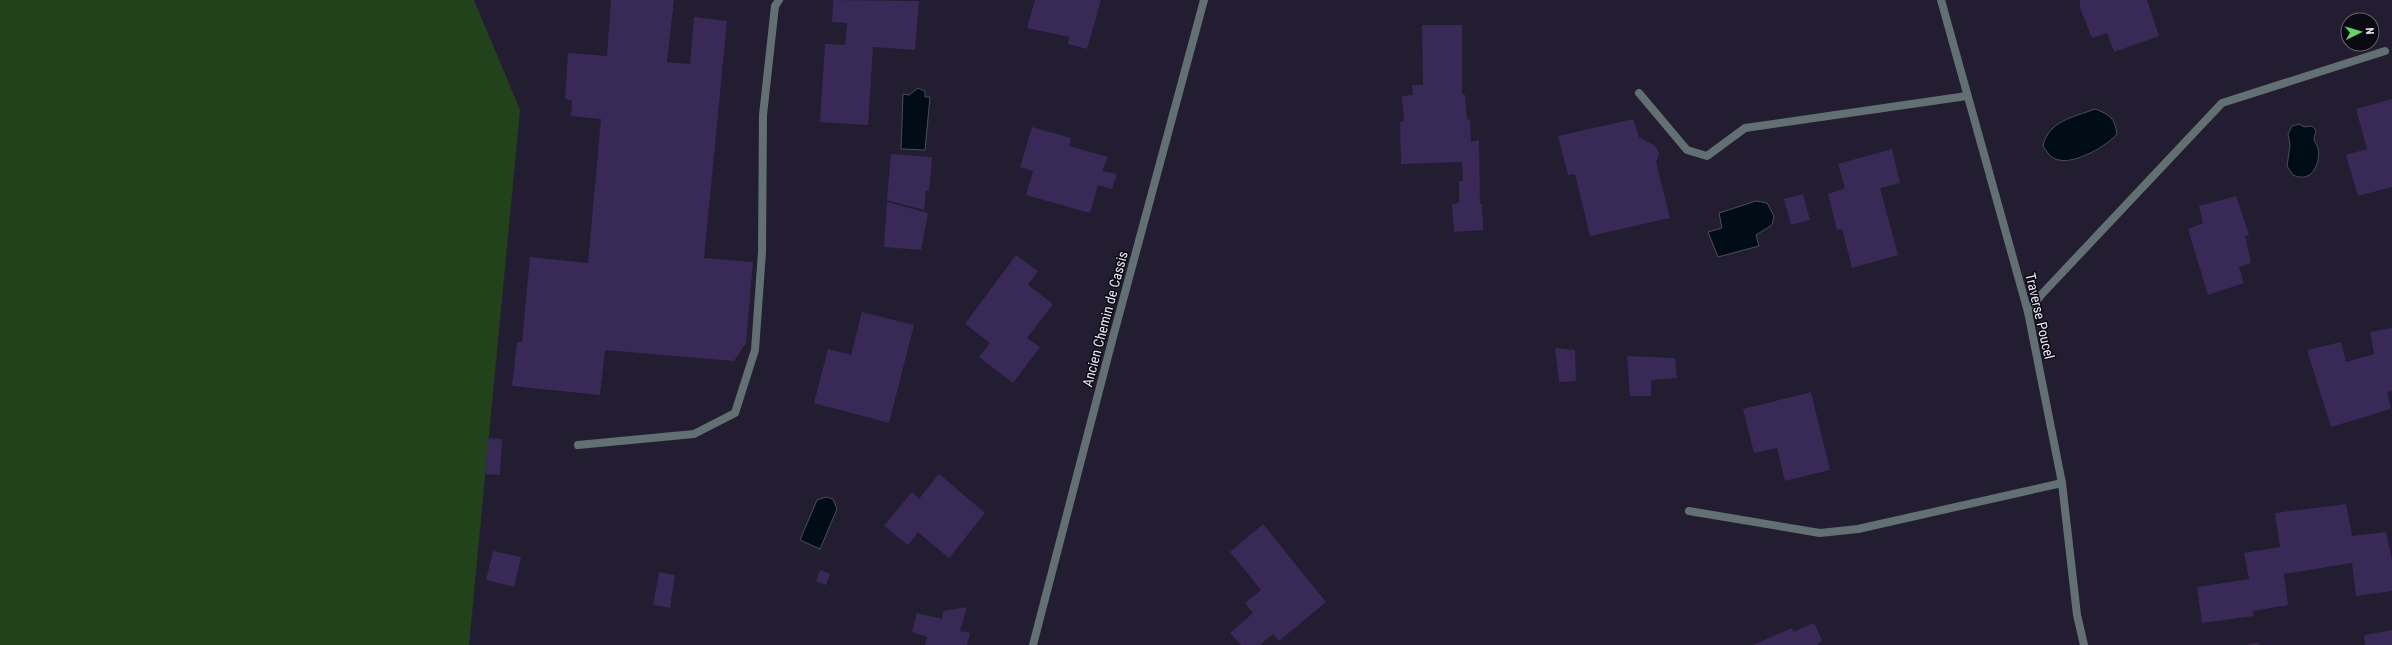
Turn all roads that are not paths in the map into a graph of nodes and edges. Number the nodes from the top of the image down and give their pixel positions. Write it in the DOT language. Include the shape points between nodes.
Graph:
graph roads {
  1 [pos="779,0"];
  2 [pos="1204,0"];
  3 [pos="1941,0"];
  4 [pos="2385,51"];
  5 [pos="1638,93"];
  6 [pos="1967,96"];
  7 [pos="2028,312"];
  8 [pos="578,445"];
  9 [pos="2062,483"];
  10 [pos="1689,511"];
  11 [pos="1033,645"];
  12 [pos="2084,645"];
  1 -- 8 [label="street" via="775,6 763,115 762,252 755,350 735,413 694,434"];
  2 -- 11 [label="street, Ancien Chemin de Cassis"];
  3 -- 6 [label="street, Traverse Poucel"];
  4 -- 7 [label="street" via="2222,103 2041,295"];
  5 -- 6 [label="street" via="1687,150 1707,156 1745,128"];
  6 -- 7 [label="street, Traverse Poucel"];
  7 -- 9 [label="street, Traverse Poucel"];
  9 -- 10 [label="street" via="1858,529 1820,533"];
  9 -- 12 [label="street, Traverse Poucel" via="2077,615"];
}
